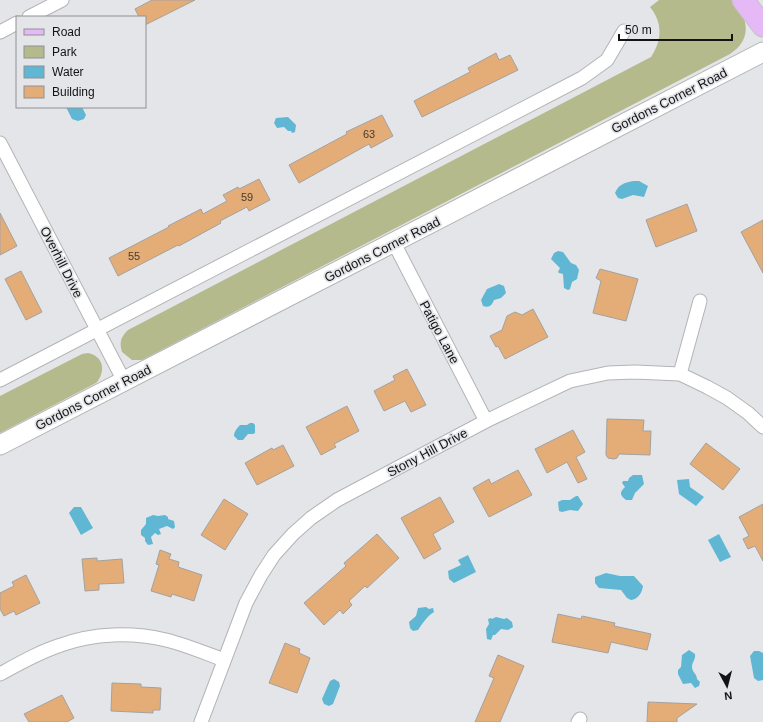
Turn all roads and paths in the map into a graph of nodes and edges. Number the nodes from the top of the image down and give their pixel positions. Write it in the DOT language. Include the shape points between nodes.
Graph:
graph roads {
  1 [pos="62,0"];
  2 [pos="744,0"];
  3 [pos="31,16"];
  4 [pos="16,24"];
  5 [pos="763,26"];
  6 [pos="624,31"];
  7 [pos="0,32"];
  8 [pos="763,52"];
  9 [pos="0,143"];
  10 [pos="394,243"];
  11 [pos="700,301"];
  12 [pos="97,329"];
  13 [pos="680,374"];
  14 [pos="0,380"];
  15 [pos="124,381"];
  16 [pos="486,421"];
  17 [pos="763,427"];
  18 [pos="0,445"];
  19 [pos="224,660"];
  20 [pos="0,674"];
  21 [pos="201,722"];
  1 -- 3 [label="street"];
  2 -- 5 [label="main road"];
  4 -- 7 [label="street"];
  6 -- 12 [label="street" via="607,60 582,78"];
  8 -- 10 [label="street, Gordons Corner Road"];
  9 -- 12 [label="street, Overhill Drive"];
  10 -- 15 [label="street, Gordons Corner Road"];
  10 -- 16 [label="street, Patigo Lane"];
  11 -- 13 [label="street"];
  12 -- 14 [label="street"];
  12 -- 15 [label="street, Overhill Drive"];
  13 -- 16 [label="street, Stony Hill Drive" via="635,372 594,375 561,384"];
  13 -- 17 [label="street, Stony Hill Drive" via="727,398"];
  15 -- 18 [label="street, Gordons Corner Road"];
  16 -- 19 [label="street, Stony Hill Drive" via="337,500 293,534 274,555 261,576 246,604"];
  19 -- 20 [label="street" via="166,640 110,635 79,639 60,645"];
  19 -- 21 [label="street, Stony Hill Drive"];
}
